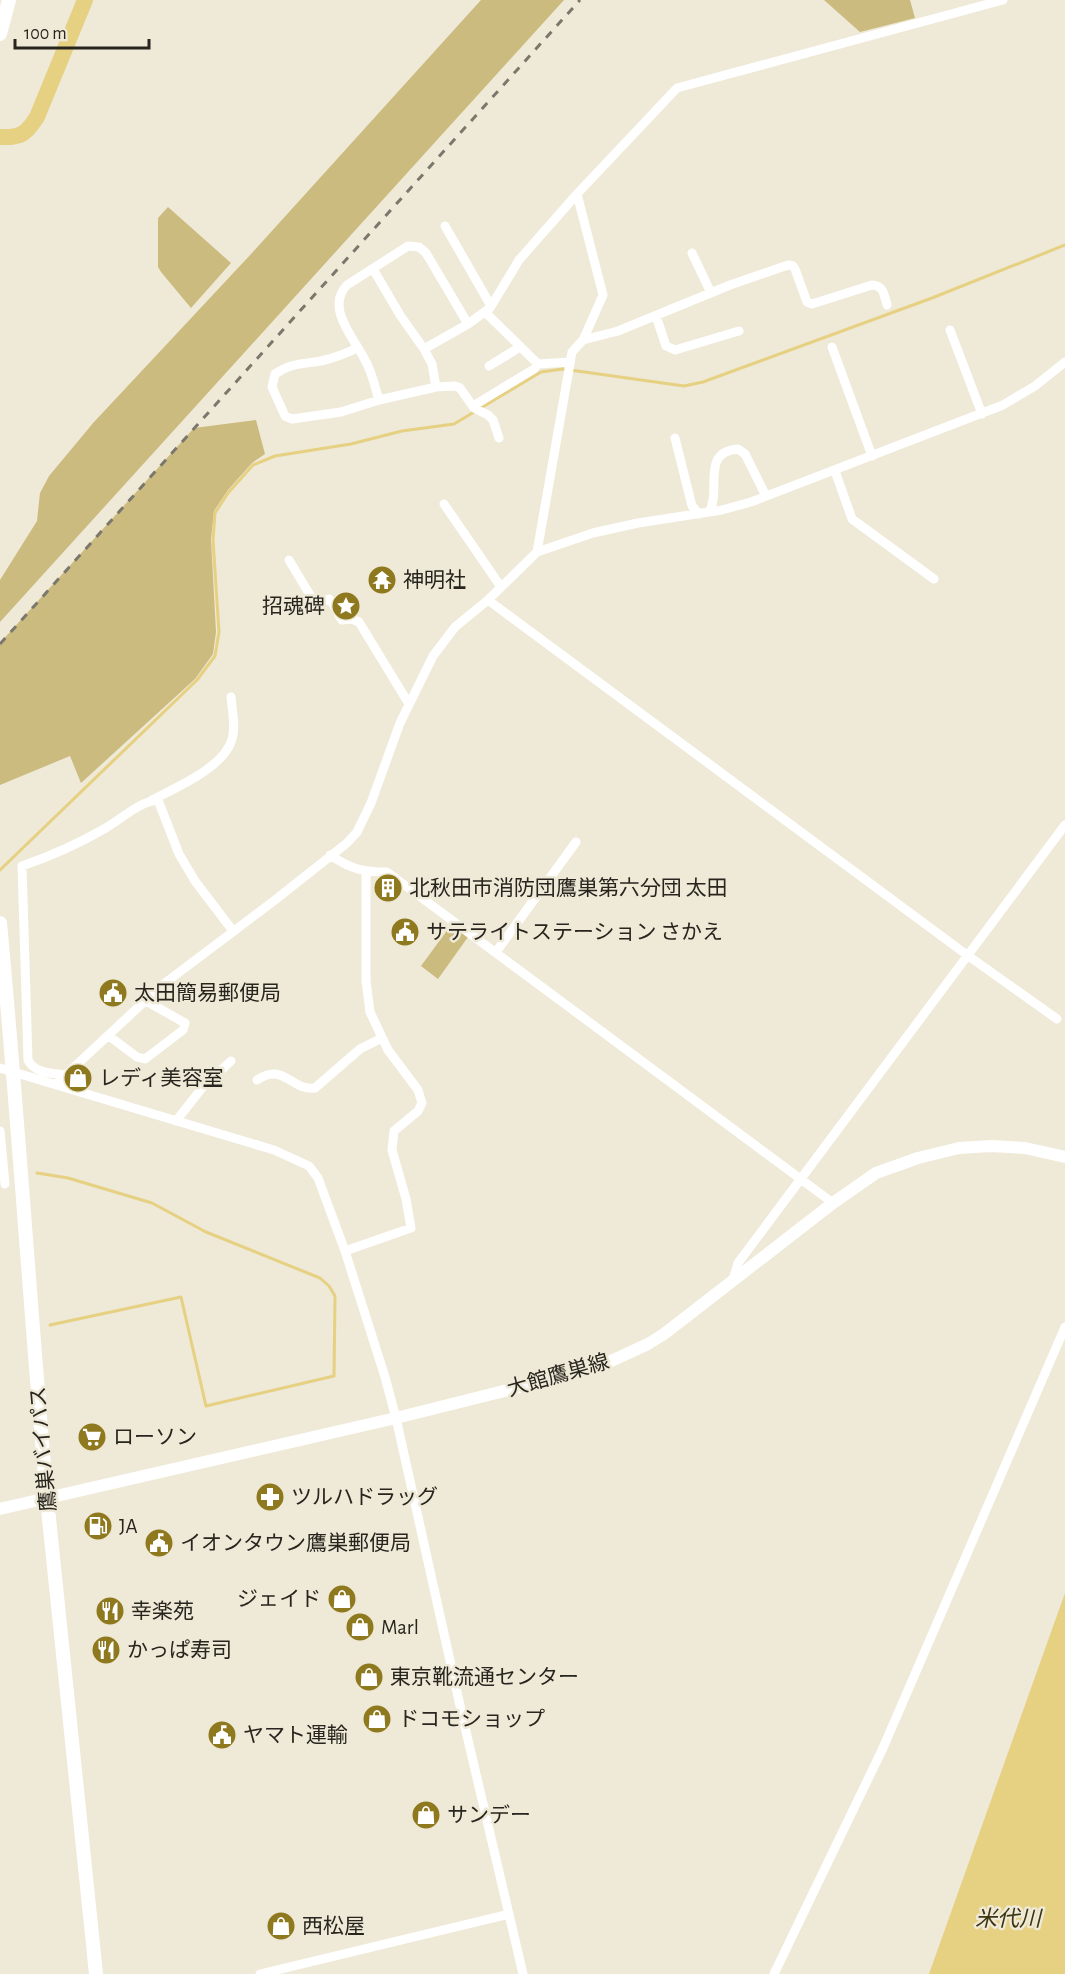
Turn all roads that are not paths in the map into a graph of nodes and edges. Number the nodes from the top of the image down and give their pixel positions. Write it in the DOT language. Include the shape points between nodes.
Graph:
graph roads {
  1 [pos="9,0"];
  2 [pos="1003,0"];
  3 [pos="0,34"];
  4 [pos="577,194"];
  5 [pos="445,226"];
  6 [pos="693,253"];
  7 [pos="373,269"];
  8 [pos="711,293"];
  9 [pos="887,305"];
  10 [pos="488,309"];
  11 [pos="656,316"];
  12 [pos="468,324"];
  13 [pos="950,330"];
  14 [pos="739,331"];
  15 [pos="583,340"];
  16 [pos="520,346"];
  17 [pos="832,347"];
  18 [pos="357,348"];
  19 [pos="424,349"];
  20 [pos="1065,362"];
  21 [pos="538,364"];
  22 [pos="489,366"];
  23 [pos="569,369"];
  24 [pos="436,387"];
  25 [pos="379,400"];
  26 [pos="476,409"];
  27 [pos="982,414"];
  28 [pos="499,438"];
  29 [pos="675,438"];
  30 [pos="872,456"];
  31 [pos="835,471"];
  32 [pos="766,496"];
  33 [pos="444,504"];
  34 [pos="709,512"];
  35 [pos="699,514"];
  36 [pos="537,552"];
  37 [pos="289,560"];
  38 [pos="934,579"];
  39 [pos="501,587"];
  40 [pos="488,600"];
  41 [pos="231,697"];
  42 [pos="409,704"];
  43 [pos="152,800"];
  44 [pos="1065,825"];
  45 [pos="576,842"];
  46 [pos="330,855"];
  47 [pos="366,872"];
  48 [pos="0,923"];
  49 [pos="233,931"];
  50 [pos="496,952"];
  51 [pos="967,955"];
  52 [pos="146,1001"];
  53 [pos="1057,1019"];
  54 [pos="109,1036"];
  55 [pos="382,1038"];
  56 [pos="231,1061"];
  57 [pos="0,1068"];
  58 [pos="14,1073"];
  59 [pos="67,1075"];
  60 [pos="257,1080"];
  61 [pos="56,1084"];
  62 [pos="176,1122"];
  63 [pos="0,1131"];
  64 [pos="1065,1156"];
  65 [pos="800,1180"];
  66 [pos="21,1181"];
  67 [pos="3,1184"];
  68 [pos="833,1203"];
  69 [pos="345,1251"];
  70 [pos="732,1282"];
  71 [pos="1065,1327"];
  72 [pos="396,1418"];
  73 [pos="47,1499"];
  74 [pos="0,1509"];
  75 [pos="509,1914"];
  76 [pos="96,1974"];
  77 [pos="260,1974"];
  78 [pos="523,1974"];
  79 [pos="774,1974"];
  1 -- 3 [label="highway"];
  2 -- 4 [label="street" via="677,88"];
  4 -- 10 [label="street" via="519,260"];
  4 -- 15 [label="street" via="603,295"];
  5 -- 10 [label="street"];
  6 -- 8 [label="street"];
  7 -- 12 [label="street" via="408,246 419,248 426,253"];
  7 -- 18 [label="street" via="347,285 338,300"];
  7 -- 19 [label="street"];
  8 -- 9 [label="street" via="788,265 794,266 807,302 812,304 872,285 881,288"];
  8 -- 11 [label="street"];
  10 -- 12 [label="street"];
  10 -- 16 [label="street"];
  11 -- 14 [label="street" via="666,346 675,350"];
  11 -- 15 [label="street"];
  12 -- 19 [label="street"];
  13 -- 27 [label="street"];
  15 -- 23 [label="street" via="572,352"];
  16 -- 21 [label="street"];
  16 -- 22 [label="street"];
  17 -- 30 [label="street"];
  18 -- 25 [label="street"];
  18 -- 25 [label="street" via="341,356 283,368 275,374 272,387 279,405 285,416 292,419 341,412"];
  19 -- 24 [label="street" via="432,364"];
  20 -- 27 [label="street" via="1035,386"];
  21 -- 23 [label="street"];
  21 -- 26 [label="street"];
  23 -- 36 [label="street"];
  24 -- 25 [label="street"];
  24 -- 26 [label="street" via="460,388"];
  26 -- 28 [label="street" via="493,420"];
  27 -- 30 [label="street"];
  29 -- 35 [label="street" via="693,506"];
  30 -- 31 [label="street"];
  31 -- 32 [label="street"];
  31 -- 38 [label="street" via="852,519"];
  32 -- 34 [label="street"];
  32 -- 34 [label="street" via="745,454 738,449 728,450 715,465 715,496"];
  33 -- 39 [label="street"];
  34 -- 35 [label="street"];
  35 -- 36 [label="street" via="593,533"];
  36 -- 39 [label="street"];
  37 -- 42 [label="street" via="313,600 318,603 329,599 342,620 359,622"];
  39 -- 40 [label="street"];
  40 -- 42 [label="street" via="455,627 433,656"];
  40 -- 51 [label="street"];
  41 -- 43 [label="street" via="233,738 229,748 214,764"];
  42 -- 46 [label="street" via="364,819 347,843"];
  43 -- 49 [label="street" via="158,800 179,854 195,880"];
  43 -- 59 [label="street" via="58,853 22,866 28,1060 40,1071"];
  44 -- 51 [label="street"];
  45 -- 50 [label="street"];
  46 -- 47 [label="street"];
  46 -- 49 [label="street"];
  47 -- 50 [label="street" via="387,872"];
  47 -- 55 [label="street" via="366,981 370,1012"];
  48 -- 58 [label="highway, 鷹巣バイパス"];
  49 -- 52 [label="street"];
  50 -- 65 [label="street"];
  51 -- 53 [label="street"];
  51 -- 65 [label="street"];
  52 -- 54 [label="street"];
  52 -- 54 [label="street" via="184,1023 183,1030 145,1059"];
  54 -- 59 [label="street"];
  55 -- 60 [label="street" via="360,1049 315,1088 283,1075 266,1074"];
  55 -- 69 [label="street" via="418,1090 422,1103 394,1131 392,1150 411,1228"];
  56 -- 62 [label="street" via="202,1088"];
  57 -- 58 [label="street"];
  58 -- 61 [label="street"];
  58 -- 66 [label="highway, 鷹巣バイパス"];
  59 -- 61 [label="street"];
  61 -- 62 [label="street"];
  62 -- 69 [label="street" via="274,1150 309,1166 318,1178"];
  63 -- 67 [label="street"];
  64 -- 68 [label="main road, 大館鷹巣線" via="1025,1148 959,1148 876,1173"];
  65 -- 68 [label="street"];
  65 -- 70 [label="street" via="738,1263"];
  66 -- 67 [label="street"];
  66 -- 73 [label="highway, 鷹巣バイパス"];
  68 -- 70 [label="main road, 大館鷹巣線"];
  69 -- 72 [label="street"];
  70 -- 72 [label="main road, 大館鷹巣線" via="664,1334 596,1368"];
  71 -- 79 [label="street" via="883,1748"];
  72 -- 73 [label="main road, 大館鷹巣線"];
  72 -- 75 [label="street"];
  73 -- 74 [label="main road, 大館鷹巣線"];
  73 -- 76 [label="highway, 鷹巣バイパス"];
  75 -- 77 [label="street"];
  75 -- 78 [label="street"];
}
